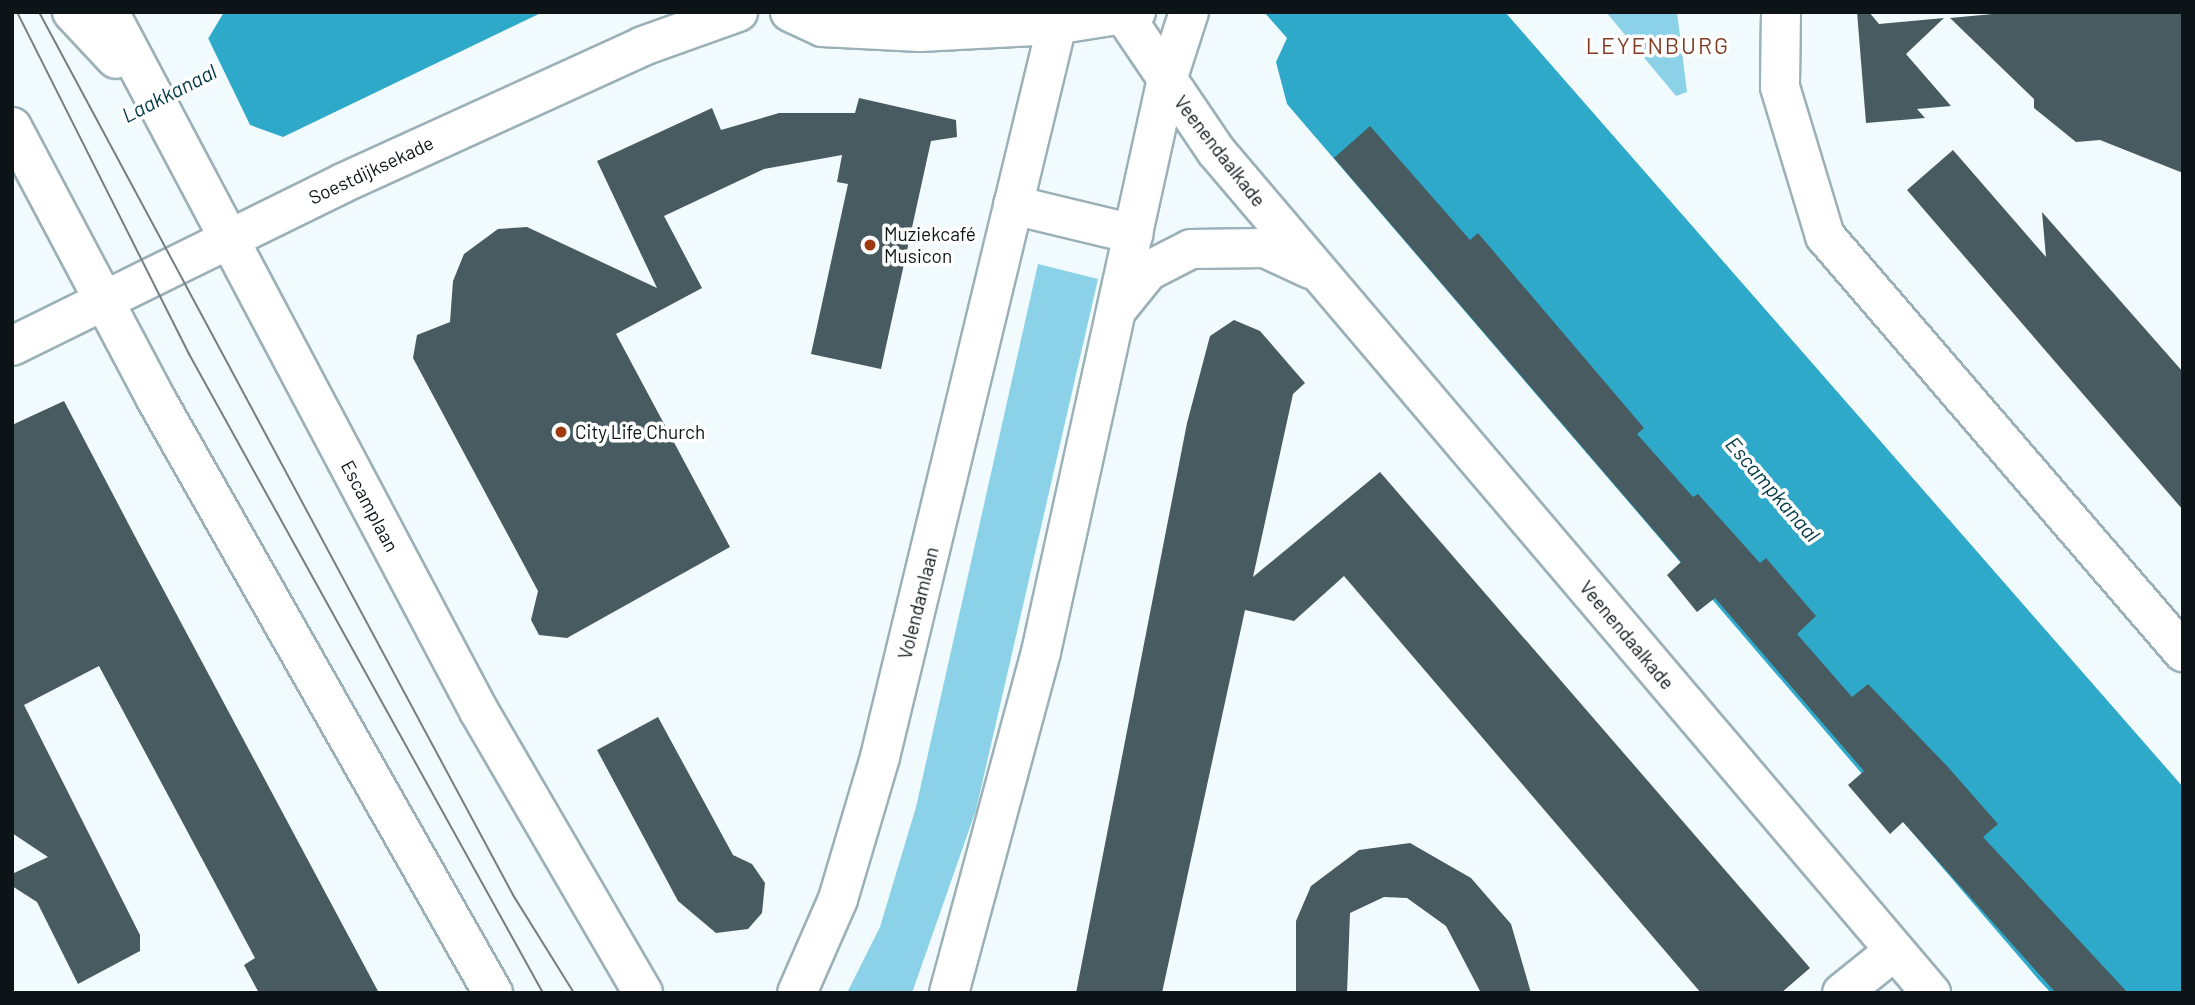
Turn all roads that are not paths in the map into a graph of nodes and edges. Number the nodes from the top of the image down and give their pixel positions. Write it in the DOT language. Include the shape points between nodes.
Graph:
graph roads {
  1 [pos="72,12"];
  2 [pos="109,12"];
  3 [pos="738,12"];
  4 [pos="790,12"];
  5 [pos="1189,12"];
  6 [pos="1781,12"];
  7 [pos="1131,15"];
  8 [pos="1057,19"];
  9 [pos="126,61"];
  10 [pos="1166,83"];
  11 [pos="12,127"];
  12 [pos="1013,205"];
  13 [pos="1133,234"];
  14 [pos="228,240"];
  15 [pos="1324,278"];
  16 [pos="107,303"];
  17 [pos="1116,312"];
  18 [pos="12,346"];
  19 [pos="2183,652"];
  20 [pos="1894,951"];
  21 [pos="493,993"];
  22 [pos="643,993"];
  23 [pos="797,993"];
  24 [pos="949,993"];
  25 [pos="1842,993"];
  26 [pos="1931,993"];
  1 -- 9 [label="street"];
  2 -- 9 [label="street, Escamplaan"];
  3 -- 14 [label="street, Soestdijksekade" via="643,46"];
  4 -- 8 [label="street" via="822,27 920,32"];
  5 -- 10 [label="street"];
  6 -- 19 [label="street" via="1780,87 1825,236"];
  7 -- 8 [label="street"];
  7 -- 10 [label="street, Veenendaalkade"];
  8 -- 12 [label="street, Volendamlaan"];
  9 -- 14 [label="street, Escamplaan"];
  10 -- 13 [label="street"];
  10 -- 15 [label="street, Veenendaalkade"];
  11 -- 16 [label="street"];
  12 -- 13 [label="street"];
  12 -- 23 [label="street, Volendamlaan" via="880,757 838,899"];
  13 -- 17 [label="street"];
  14 -- 16 [label="street, Soestdijksekade"];
  14 -- 22 [label="street, Escamplaan" via="479,711"];
  15 -- 17 [label="street, Veenendaalkade" via="1265,248 1191,249 1148,271"];
  15 -- 20 [label="street, Veenendaalkade"];
  16 -- 18 [label="street, Soestdijksekade"];
  16 -- 21 [label="street"];
  17 -- 24 [label="street" via="1041,652"];
  20 -- 25 [label="street"];
  20 -- 26 [label="street, Veenendaalkade"];
}
